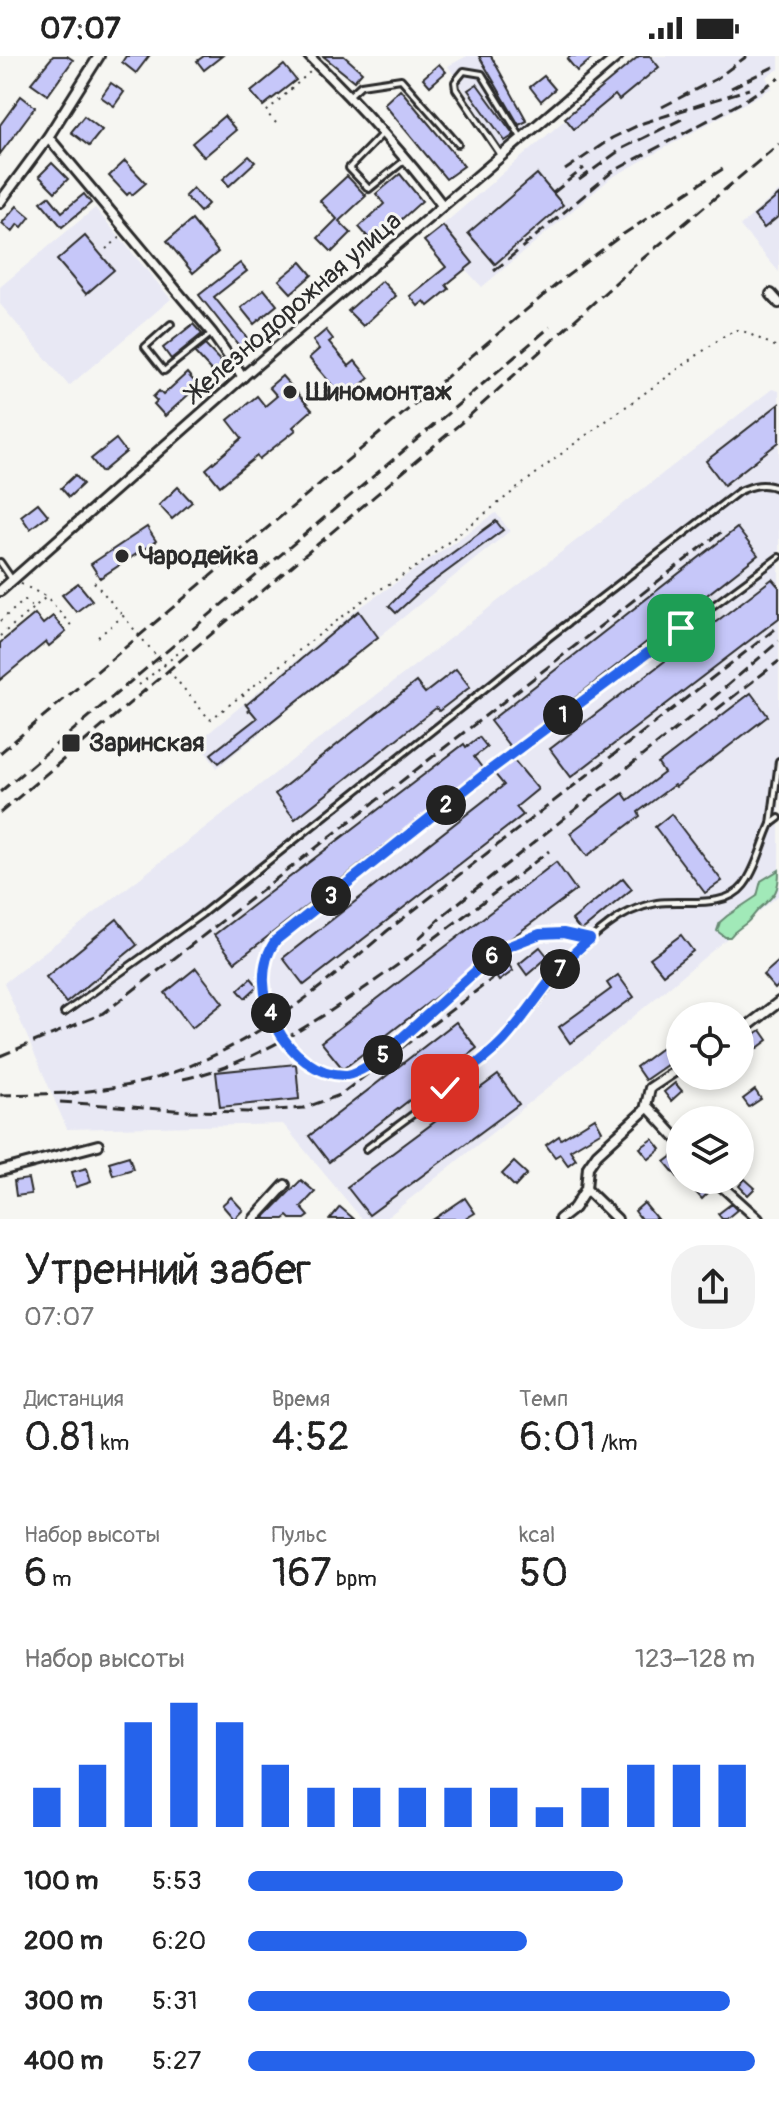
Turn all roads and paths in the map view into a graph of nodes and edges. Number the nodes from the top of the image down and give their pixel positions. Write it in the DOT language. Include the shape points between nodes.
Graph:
graph roads {
  1 [pos="99,56"];
  2 [pos="309,56"];
  3 [pos="618,56"];
  4 [pos="607,60"];
  5 [pos="318,64"];
  6 [pos="350,95"];
  7 [pos="276,123"];
  8 [pos="384,132"];
  9 [pos="48,137"];
  10 [pos="523,140"];
  11 [pos="458,144"];
  12 [pos="503,157"];
  13 [pos="407,158"];
  14 [pos="0,202"];
  15 [pos="442,205"];
  16 [pos="126,233"];
  17 [pos="106,249"];
  18 [pos="771,294"];
  19 [pos="779,303"];
  20 [pos="171,324"];
  21 [pos="212,333"];
  22 [pos="779,348"];
  23 [pos="243,377"];
  24 [pos="779,489"];
  25 [pos="779,557"];
  26 [pos="0,562"];
  27 [pos="13,580"];
  28 [pos="94,582"];
  29 [pos="0,591"];
  30 [pos="47,597"];
  31 [pos="33,608"];
  32 [pos="123,616"];
  33 [pos="0,621"];
  34 [pos="74,629"];
  35 [pos="0,636"];
  36 [pos="98,637"];
  37 [pos="187,646"];
  38 [pos="164,665"];
  39 [pos="139,685"];
  40 [pos="242,694"];
  41 [pos="252,715"];
  42 [pos="779,761"];
  43 [pos="779,818"];
  44 [pos="771,824"];
  45 [pos="590,939"];
  46 [pos="779,1002"];
  47 [pos="64,1013"];
  48 [pos="754,1021"];
  49 [pos="666,1077"];
  50 [pos="647,1106"];
  51 [pos="666,1127"];
  52 [pos="98,1145"];
  53 [pos="366,1149"];
  54 [pos="0,1171"];
  55 [pos="285,1185"];
  56 [pos="586,1189"];
  57 [pos="730,1194"];
  58 [pos="254,1219"];
  59 [pos="560,1219"];
  60 [pos="617,1219"];
  61 [pos="758,1219"];
  1 -- 9 [label="street"];
  2 -- 5 [label="street"];
  3 -- 4 [label="street, Железнодорожная улица"];
  4 -- 10 [label="street, Железнодорожная улица"];
  5 -- 6 [label="street"];
  5 -- 7 [label="path" via="266,112"];
  6 -- 8 [label="street"];
  6 -- 11 [label="lane" via="361,85 401,79"];
  8 -- 13 [label="street"];
  8 -- 13 [label="lane" via="349,168 369,189"];
  9 -- 14 [label="street"];
  9 -- 16 [label="street"];
  10 -- 12 [label="street, Железнодорожная улица"];
  10 -- 12 [label="lane" via="482,74 464,71 456,89"];
  12 -- 15 [label="street, Железнодорожная улица"];
  13 -- 15 [label="street"];
  15 -- 23 [label="street, Железнодорожная улица"];
  16 -- 17 [label="path"];
  16 -- 21 [label="street"];
  18 -- 19 [label="street"];
  20 -- 21 [label="lane" via="145,347 164,371"];
  21 -- 23 [label="street"];
  22 -- 40 [label="path" via="741,330 724,336"];
  23 -- 27 [label="street, Железнодорожная улица"];
  24 -- 47 [label="lane" via="753,485 738,492 202,914"];
  25 -- 45 [label="lane" via="490,770 276,940 266,953 266,997 292,1052 311,1066 351,1075 375,1062 499,950 540,934"];
  26 -- 27 [label="lane"];
  27 -- 29 [label="street, Железнодорожная улица"];
  27 -- 30 [label="path"];
  28 -- 32 [label="path"];
  30 -- 31 [label="path"];
  30 -- 34 [label="path"];
  31 -- 33 [label="path" via="25,600"];
  31 -- 35 [label="path"];
  32 -- 36 [label="path, bridge"];
  32 -- 38 [label="path, bridge"];
  37 -- 38 [label="path"];
  38 -- 39 [label="path"];
  38 -- 40 [label="path, bridge" via="210,720"];
  40 -- 41 [label="path"];
  42 -- 44 [label="lane"];
  43 -- 44 [label="lane"];
  44 -- 45 [label="lane" via="744,886 735,894 656,903 626,913"];
  45 -- 53 [label="lane" via="503,1041"];
  46 -- 48 [label="street"];
  49 -- 50 [label="street" via="650,1088"];
  50 -- 51 [label="street"];
  50 -- 56 [label="street" via="597,1154 588,1167"];
  52 -- 54 [label="street"];
  55 -- 58 [label="street"];
  56 -- 59 [label="street"];
  56 -- 60 [label="street"];
  57 -- 61 [label="street"];
}
